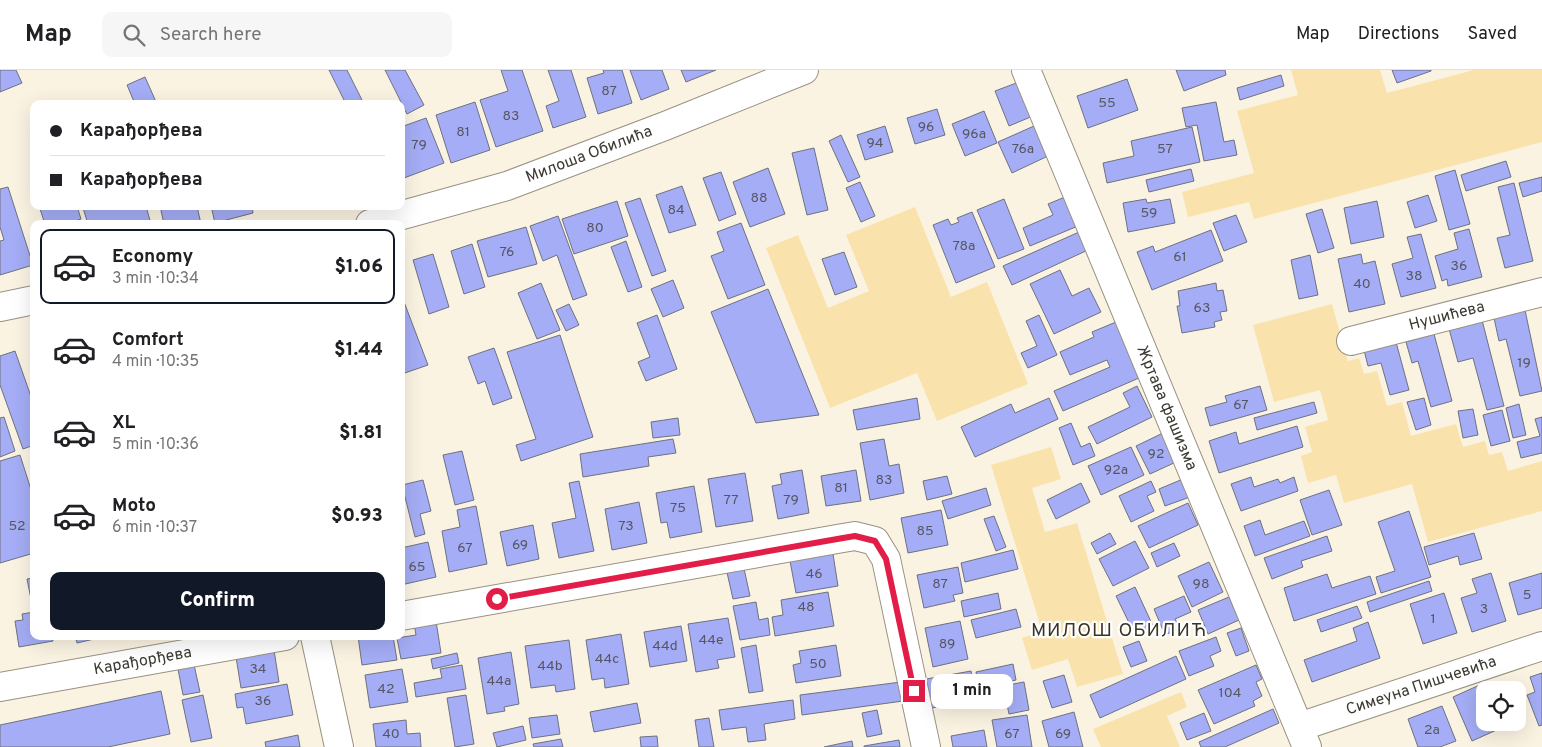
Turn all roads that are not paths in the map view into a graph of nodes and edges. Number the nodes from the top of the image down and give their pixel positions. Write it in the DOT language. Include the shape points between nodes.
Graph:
graph roads {
  1 [pos="804,70"];
  2 [pos="1026,70"];
  3 [pos="384,220"];
  4 [pos="1541,296"];
  5 [pos="30,301"];
  6 [pos="0,307"];
  7 [pos="1351,341"];
  8 [pos="405,615"];
  9 [pos="263,640"];
  10 [pos="316,640"];
  11 [pos="1542,646"];
  12 [pos="0,688"];
  13 [pos="1303,737"];
  14 [pos="339,747"];
  15 [pos="926,747"];
  1 -- 3 [label="street, Милоша Обилића" via="507,186"];
  2 -- 13 [label="street, Жртава фашизма"];
  4 -- 7 [label="street, Нушићева"];
  5 -- 6 [label="street"];
  8 -- 15 [label="street" via="843,538 865,538 875,541 886,559"];
  9 -- 12 [label="street, Карађорђева"];
  10 -- 14 [label="street"];
  11 -- 13 [label="street, Симеуна Пишчевића"];
}
